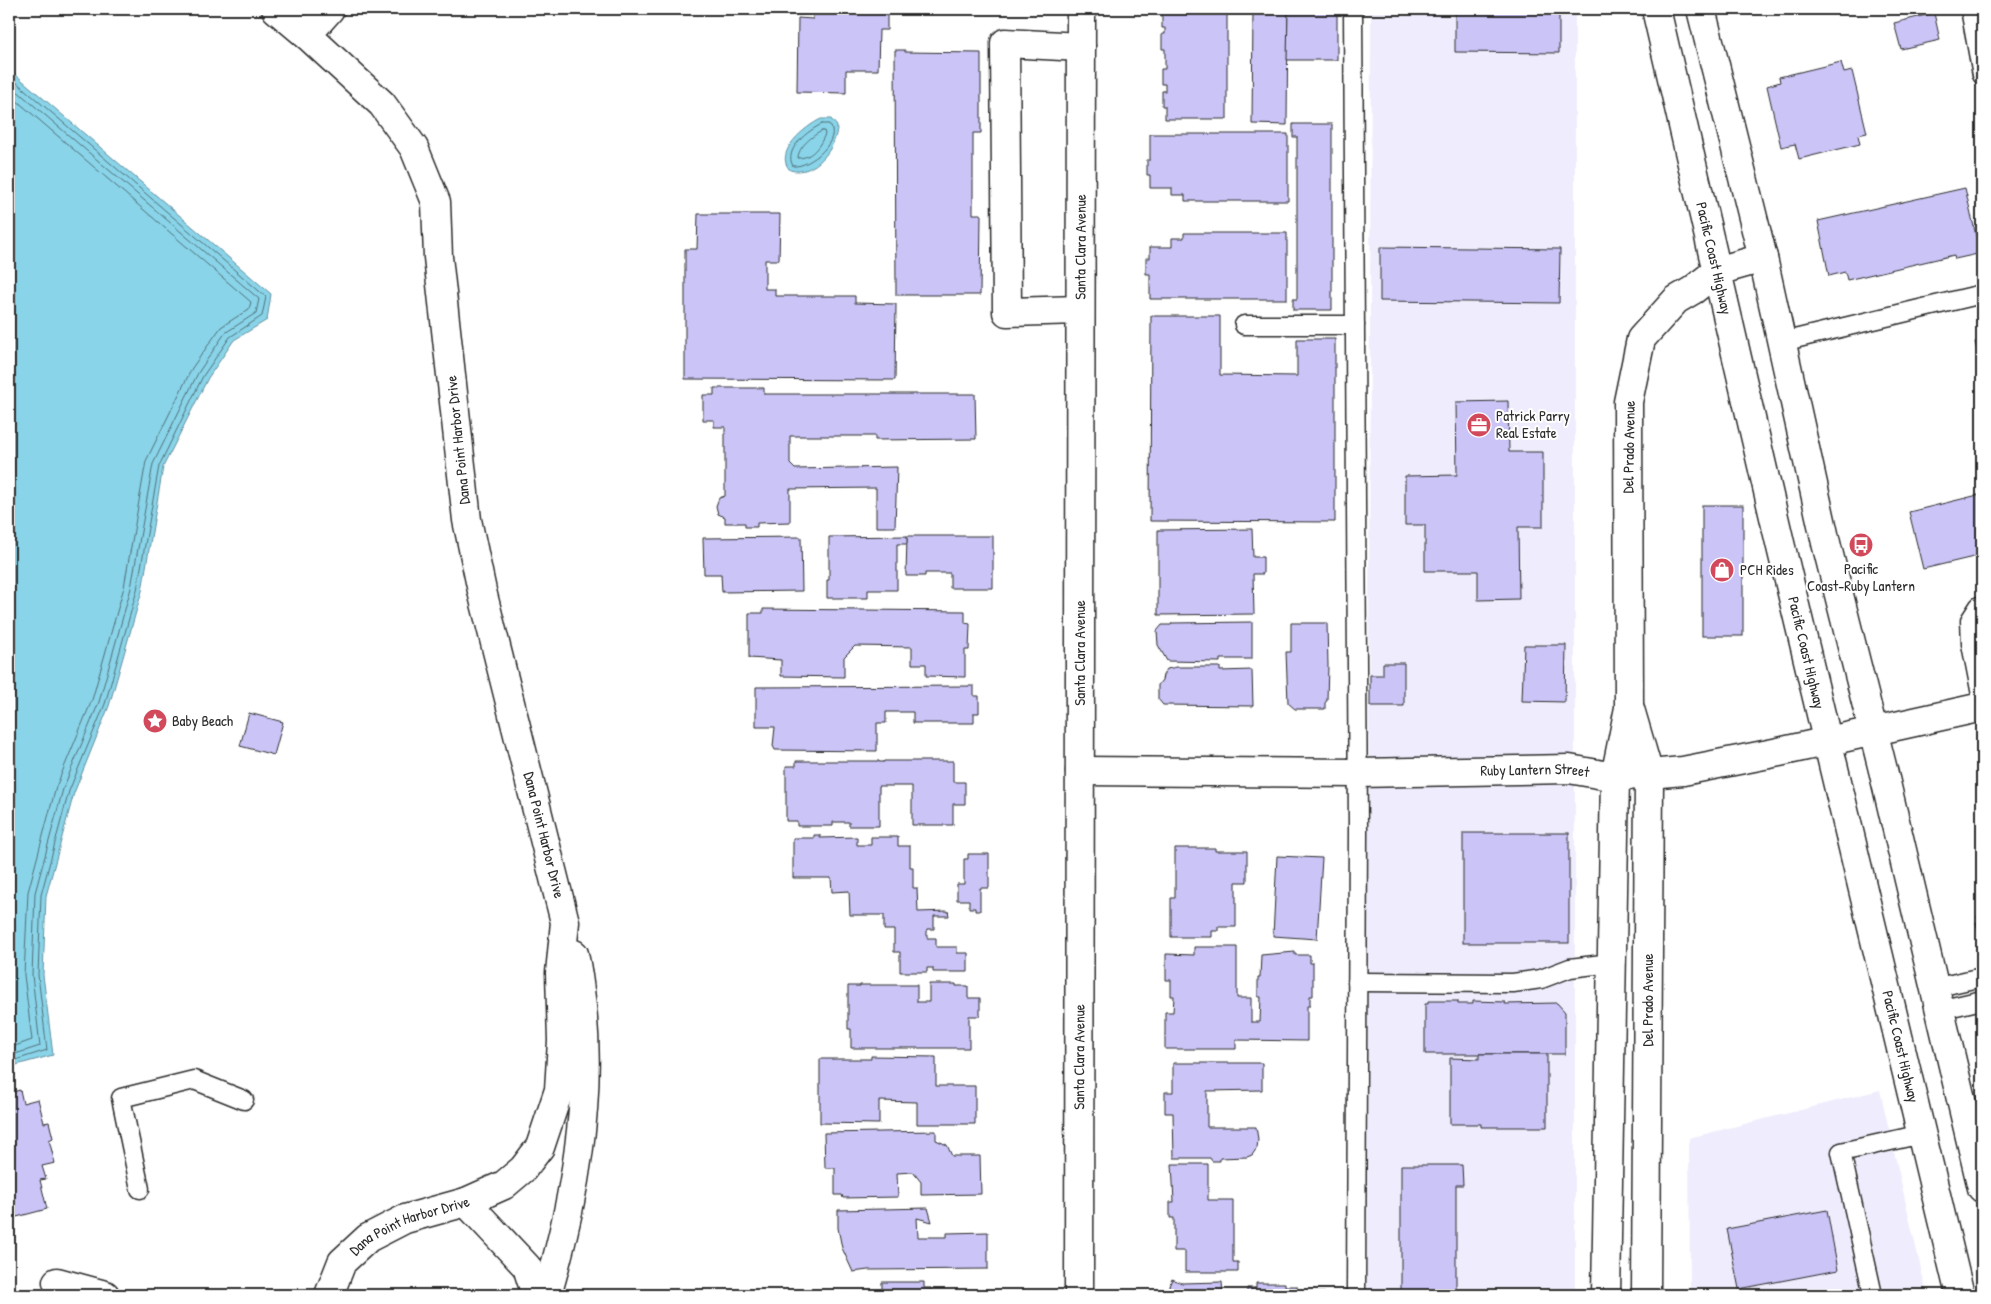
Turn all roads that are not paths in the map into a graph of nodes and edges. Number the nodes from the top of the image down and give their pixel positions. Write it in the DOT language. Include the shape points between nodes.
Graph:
graph roads {
  1 [pos="276,9"];
  2 [pos="330,9"];
  3 [pos="1081,9"];
  4 [pos="1353,9"];
  5 [pos="1656,9"];
  6 [pos="1701,9"];
  7 [pos="1970,9"];
  8 [pos="307,35"];
  9 [pos="1081,47"];
  10 [pos="1982,76"];
  11 [pos="1763,258"];
  12 [pos="1717,270"];
  13 [pos="1982,294"];
  14 [pos="1080,310"];
  15 [pos="1244,325"];
  16 [pos="1355,325"];
  17 [pos="1782,342"];
  18 [pos="1982,605"];
  19 [pos="1982,700"];
  20 [pos="1982,706"];
  21 [pos="1629,708"];
  22 [pos="1873,730"];
  23 [pos="1827,741"];
  24 [pos="1080,771"];
  25 [pos="1358,773"];
  26 [pos="1649,774"];
  27 [pos="1615,776"];
  28 [pos="565,922"];
  29 [pos="1612,963"];
  30 [pos="1982,977"];
  31 [pos="1357,982"];
  32 [pos="1937,999"];
  33 [pos="1982,1000"];
  34 [pos="244,1100"];
  35 [pos="1922,1134"];
  36 [pos="1982,1188"];
  37 [pos="140,1189"];
  38 [pos="466,1202"];
  39 [pos="57,1282"];
  40 [pos="105,1295"];
  41 [pos="329,1295"];
  42 [pos="536,1295"];
  43 [pos="547,1295"];
  44 [pos="1079,1295"];
  45 [pos="1356,1295"];
  46 [pos="1606,1295"];
  47 [pos="1646,1295"];
  48 [pos="1873,1295"];
  49 [pos="1960,1295"];
  1 -- 8 [label="main road, Dana Point Harbor Drive"];
  2 -- 8 [label="main road"];
  3 -- 9 [label="main road, Santa Clara Avenue"];
  4 -- 16 [label="lane"];
  5 -- 12 [label="main road, Pacific Coast Highway"];
  6 -- 11 [label="main road"];
  7 -- 10 [label="lane"];
  8 -- 28 [label="main road, Dana Point Harbor Drive" via="382,104 414,148 436,202 438,257 467,520"];
  9 -- 14 [label="main road, Santa Clara Avenue"];
  9 -- 14 [label="main road" via="1005,42 1007,312"];
  11 -- 12 [label="main road, Del Prado Avenue"];
  11 -- 17 [label="main road"];
  12 -- 21 [label="main road, Del Prado Avenue" via="1676,300 1641,338 1628,402"];
  12 -- 23 [label="main road, Pacific Coast Highway"];
  13 -- 17 [label="lane"];
  14 -- 24 [label="main road, Santa Clara Avenue"];
  15 -- 16 [label="lane"];
  16 -- 25 [label="lane"];
  17 -- 22 [label="main road" via="1826,544"];
  18 -- 19 [label="lane" via="1970,620 1971,644"];
  20 -- 22 [label="main road, Ruby Lantern Street"];
  21 -- 26 [label="main road, Del Prado Avenue"];
  21 -- 27 [label="main road, Del Prado Avenue"];
  22 -- 23 [label="main road, Ruby Lantern Street"];
  22 -- 32 [label="main road"];
  23 -- 26 [label="main road, Ruby Lantern Street" via="1683,771"];
  23 -- 35 [label="main road, Pacific Coast Highway"];
  24 -- 25 [label="main road, Ruby Lantern Street"];
  24 -- 44 [label="main road, Santa Clara Avenue"];
  25 -- 27 [label="main road, Ruby Lantern Street" via="1569,769"];
  25 -- 31 [label="lane"];
  26 -- 27 [label="main road, Ruby Lantern Street"];
  26 -- 47 [label="main road, Del Prado Avenue"];
  27 -- 29 [label="main road, Del Prado Avenue"];
  28 -- 38 [label="main road, Dana Point Harbor Drive" via="560,973 562,1041 559,1090 540,1147 523,1169 504,1185"];
  28 -- 43 [label="main road, Dana Point Harbor Drive" via="578,970 584,1030 584,1082 574,1189"];
  29 -- 31 [label="lane" via="1570,968 1541,979 1513,983"];
  29 -- 46 [label="main road, Del Prado Avenue"];
  30 -- 32 [label="lane"];
  31 -- 45 [label="lane"];
  32 -- 33 [label="lane"];
  32 -- 36 [label="main road"];
  34 -- 37 [label="lane" via="194,1080 121,1098"];
  35 -- 48 [label="lane" via="1841,1152"];
  35 -- 49 [label="main road, Pacific Coast Highway"];
  38 -- 41 [label="main road, Dana Point Harbor Drive" via="405,1218 368,1238 342,1262"];
  38 -- 42 [label="main road" via="528,1267"];
  39 -- 40 [label="main road"];
}
